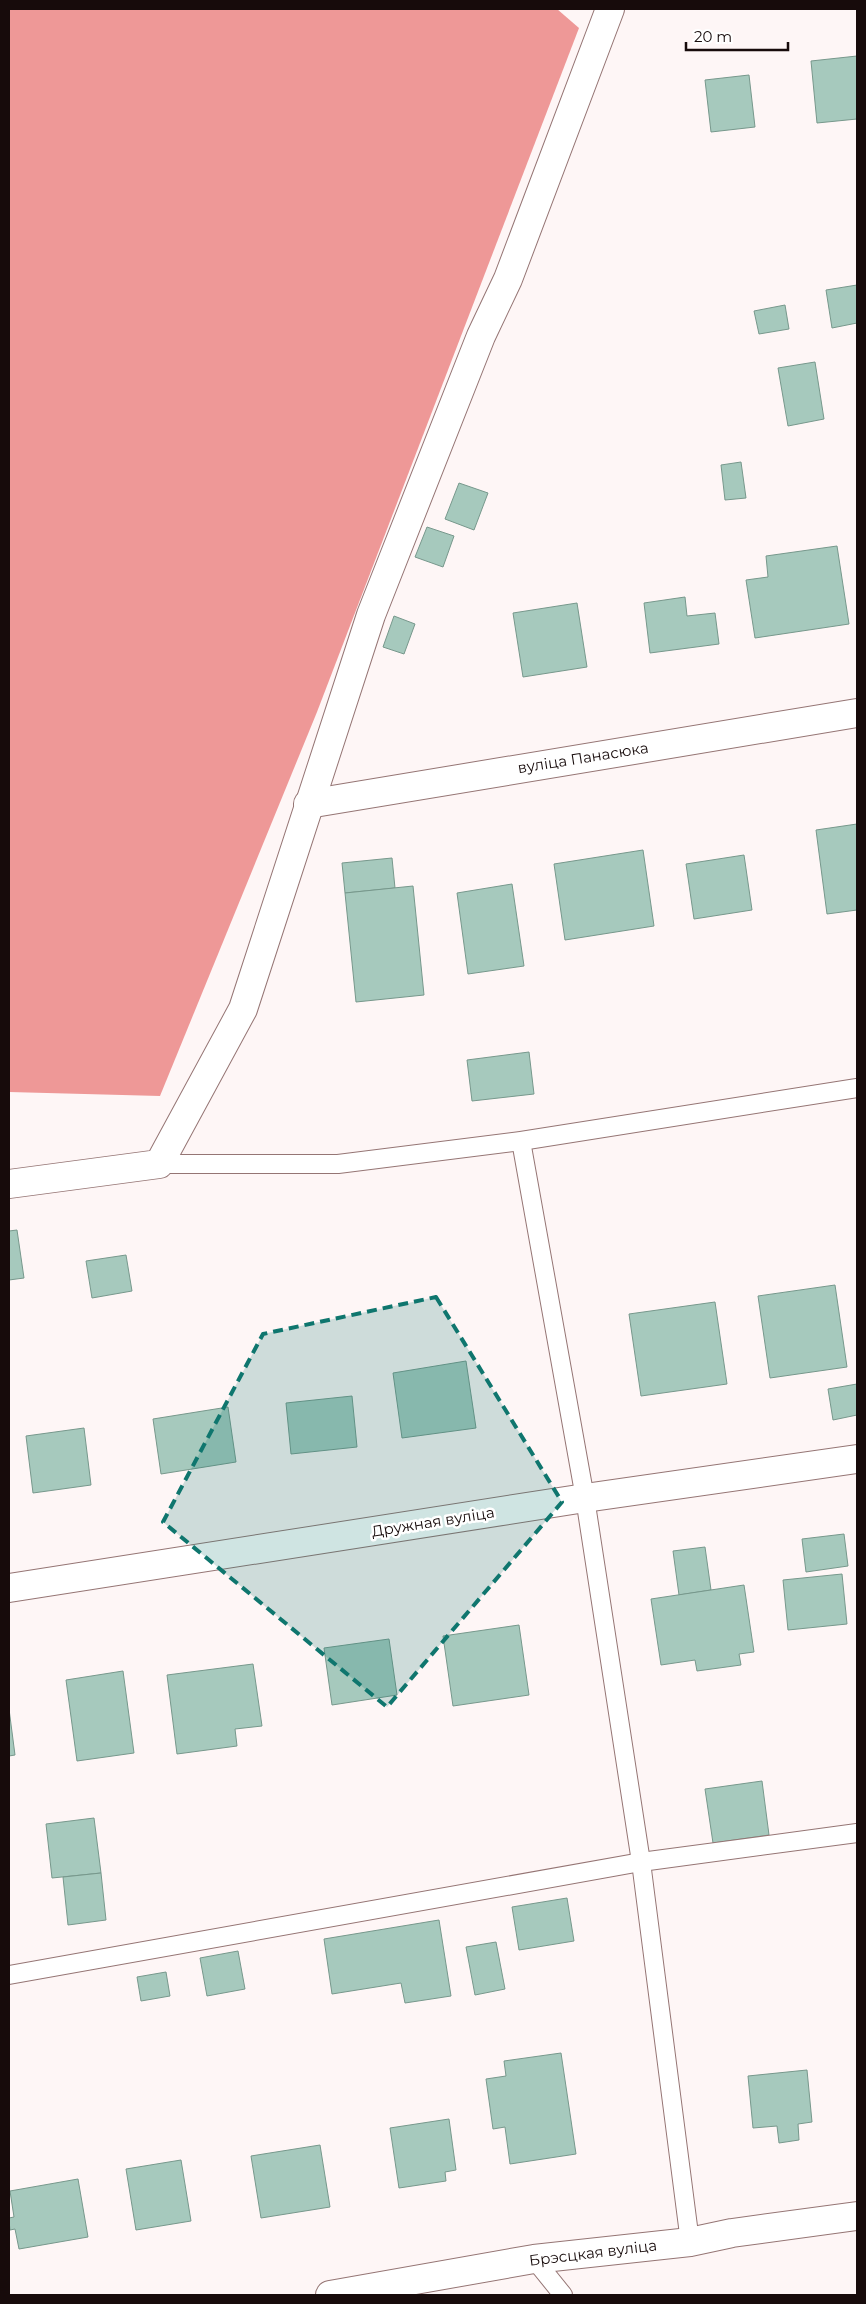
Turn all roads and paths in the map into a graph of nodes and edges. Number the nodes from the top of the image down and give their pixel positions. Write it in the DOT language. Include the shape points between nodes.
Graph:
graph roads {
  1 [pos="610,9"];
  2 [pos="857,712"];
  3 [pos="308,804"];
  4 [pos="857,1088"];
  5 [pos="521,1141"];
  6 [pos="159,1164"];
  7 [pos="9,1184"];
  8 [pos="857,1459"];
  9 [pos="585,1498"];
  10 [pos="9,1588"];
  11 [pos="857,1833"];
  12 [pos="641,1862"];
  13 [pos="9,1975"];
  14 [pos="857,2216"];
  15 [pos="690,2242"];
  16 [pos="534,2259"];
  17 [pos="330,2295"];
  18 [pos="563,2295"];
  1 -- 3 [label="street" via="508,279 482,336 371,615"];
  2 -- 3 [label="street, вуліца Панасюка"];
  3 -- 6 [label="street" via="243,1009"];
  4 -- 5 [label="lane"];
  5 -- 6 [label="lane" via="338,1164"];
  5 -- 9 [label="lane"];
  6 -- 7 [label="street"];
  8 -- 9 [label="street, Дружная вуліца"];
  9 -- 10 [label="street, Дружная вуліца"];
  9 -- 12 [label="lane"];
  11 -- 12 [label="lane"];
  12 -- 13 [label="lane"];
  12 -- 15 [label="lane"];
  14 -- 15 [label="street, Брэсцкая вуліца"];
  15 -- 16 [label="street, Брэсцкая вуліца"];
  16 -- 17 [label="street, Брэсцкая вуліца"];
  16 -- 18 [label="lane"];
}
